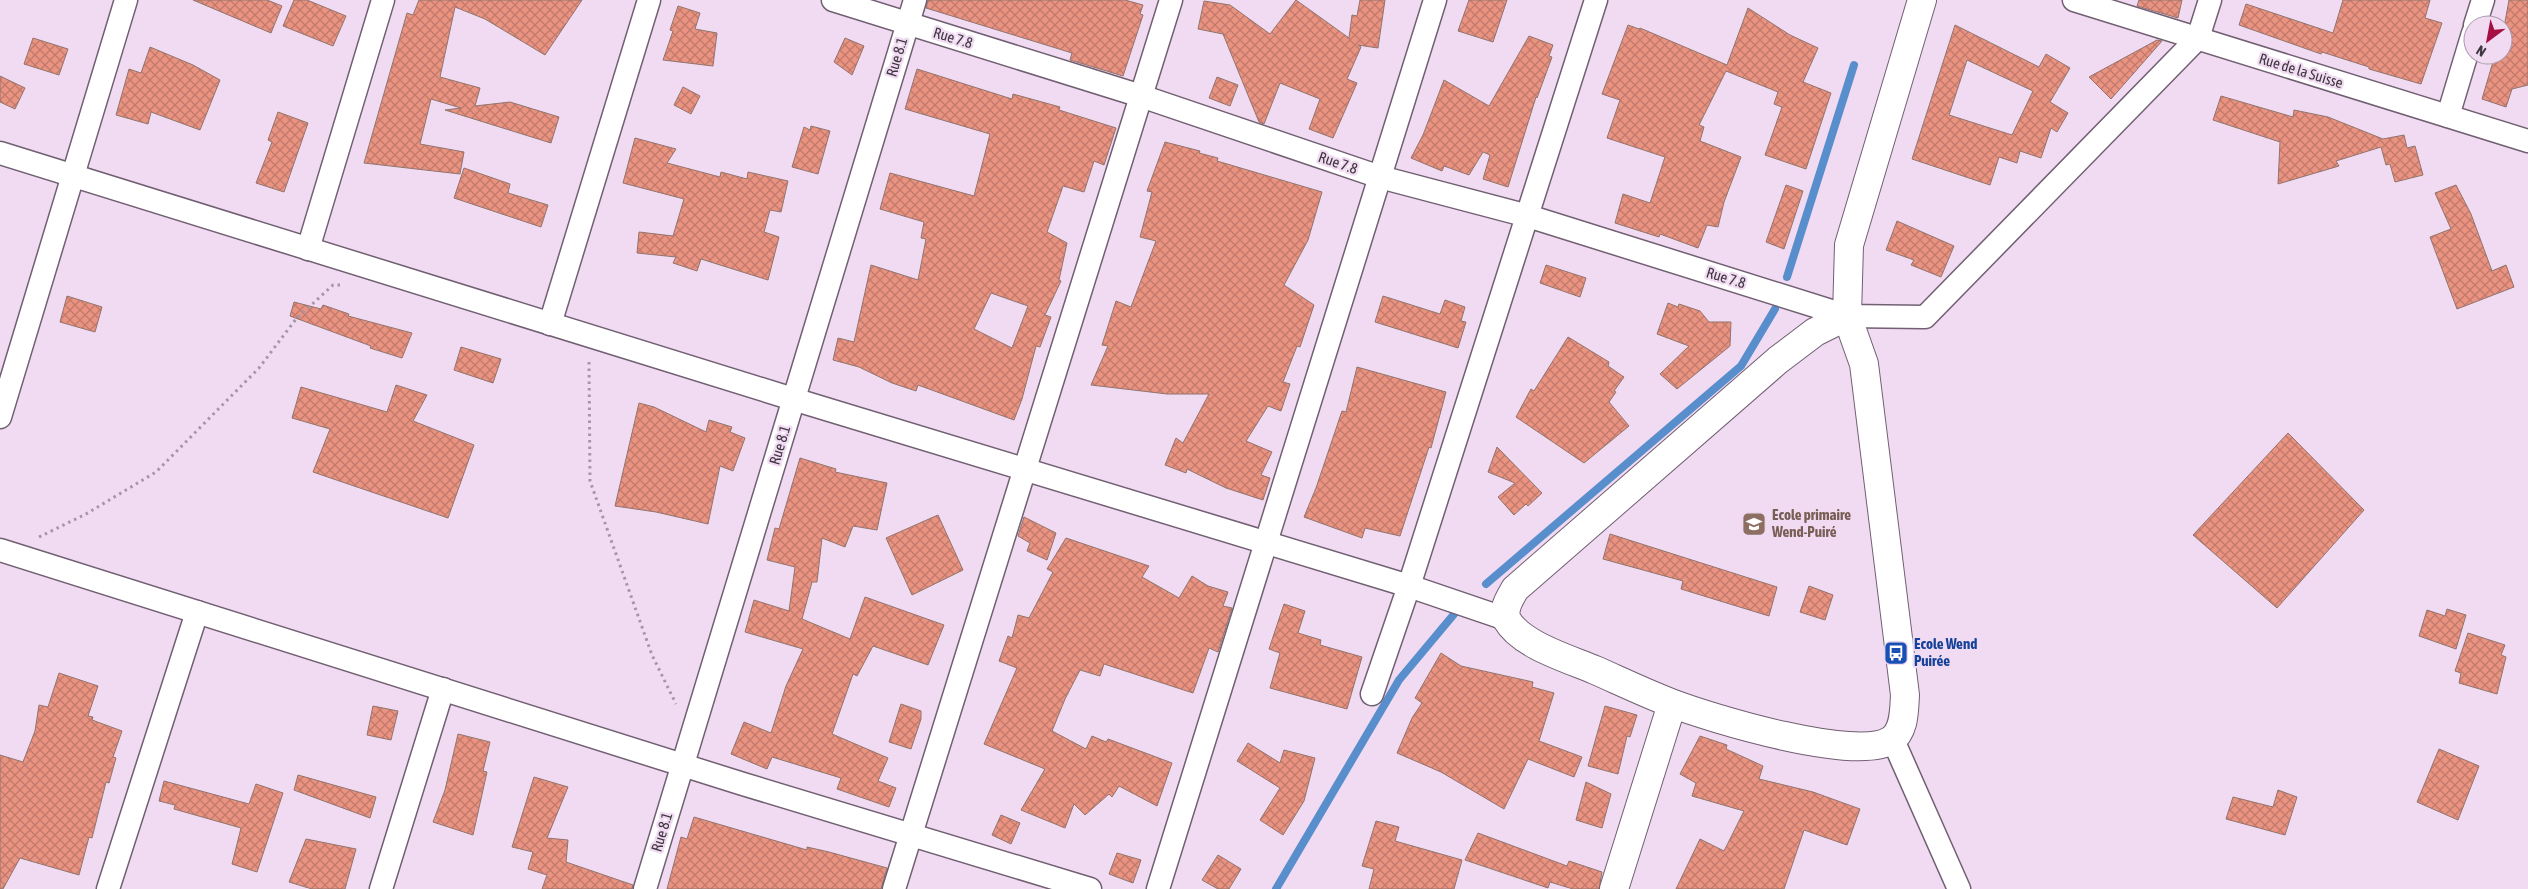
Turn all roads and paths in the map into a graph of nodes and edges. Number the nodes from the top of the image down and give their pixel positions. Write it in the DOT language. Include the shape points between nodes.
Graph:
graph roads {
  1 [pos="126,0"];
  2 [pos="383,0"];
  3 [pos="649,0"];
  4 [pos="833,0"];
  5 [pos="915,0"];
  6 [pos="1171,0"];
  7 [pos="1435,0"];
  8 [pos="1596,0"];
  9 [pos="1922,0"];
  10 [pos="2074,0"];
  11 [pos="2210,0"];
  12 [pos="2483,0"];
  13 [pos="2479,15"];
  14 [pos="908,23"];
  15 [pos="2198,38"];
  16 [pos="2463,65"];
  17 [pos="1141,96"];
  18 [pos="2448,116"];
  19 [pos="2528,141"];
  20 [pos="0,153"];
  21 [pos="73,176"];
  22 [pos="1380,177"];
  23 [pos="1528,216"];
  24 [pos="308,249"];
  25 [pos="343,284"];
  26 [pos="1847,316"];
  27 [pos="550,324"];
  28 [pos="588,336"];
  29 [pos="793,399"];
  30 [pos="0,416"];
  31 [pos="1025,470"];
  32 [pos="1266,543"];
  33 [pos="3,551"];
  34 [pos="1409,586"];
  35 [pos="197,612"];
  36 [pos="1506,619"];
  37 [pos="443,690"];
  38 [pos="1372,694"];
  39 [pos="1672,704"];
  40 [pos="691,736"];
  41 [pos="1893,740"];
  42 [pos="682,765"];
  43 [pos="911,835"];
  44 [pos="108,889"];
  45 [pos="381,889"];
  46 [pos="645,889"];
  47 [pos="894,889"];
  48 [pos="1090,889"];
  49 [pos="1158,889"];
  50 [pos="1614,889"];
  51 [pos="1959,889"];
  1 -- 21 [label="street"];
  2 -- 24 [label="street"];
  3 -- 27 [label="street"];
  4 -- 14 [label="street, Rue 7.8"];
  5 -- 14 [label="street, Rue 8.1"];
  6 -- 17 [label="street"];
  7 -- 22 [label="street"];
  8 -- 23 [label="street"];
  9 -- 26 [label="street" via="1849,246"];
  10 -- 15 [label="street, Rue de la Suisse"];
  11 -- 15 [label="street"];
  12 -- 13 [label="street"];
  14 -- 17 [label="street, Rue 7.8"];
  14 -- 29 [label="street, Rue 8.1"];
  15 -- 18 [label="street, Rue de la Suisse"];
  15 -- 26 [label="street, Rue 7.8" via="1925,317"];
  16 -- 18 [label="street"];
  17 -- 22 [label="street, Rue 7.8"];
  17 -- 31 [label="street"];
  18 -- 19 [label="street, Rue de la Suisse"];
  20 -- 21 [label="street"];
  21 -- 24 [label="street"];
  21 -- 30 [label="street"];
  22 -- 23 [label="street, Rue 7.8"];
  22 -- 32 [label="street"];
  23 -- 26 [label="street, Rue 7.8"];
  23 -- 34 [label="street"];
  24 -- 27 [label="street"];
  25 -- 33 [label="path" via="333,286 296,319 259,368 156,472 86,514"];
  26 -- 36 [label="street" via="1815,332 1778,360 1515,588 1506,604"];
  26 -- 41 [label="street" via="1864,364 1905,695 1904,721"];
  27 -- 28 [label="street"];
  28 -- 29 [label="street"];
  28 -- 40 [label="path" via="590,481 652,655"];
  29 -- 31 [label="street"];
  29 -- 40 [label="street, Rue 8.1"];
  31 -- 32 [label="street"];
  31 -- 43 [label="street"];
  32 -- 34 [label="street"];
  32 -- 49 [label="street"];
  33 -- 35 [label="street"];
  34 -- 36 [label="street"];
  34 -- 38 [label="street"];
  35 -- 37 [label="street"];
  35 -- 44 [label="street"];
  36 -- 39 [label="street" via="1518,634 1542,647"];
  37 -- 42 [label="street"];
  37 -- 45 [label="street"];
  39 -- 41 [label="street" via="1730,723 1806,739 1874,747"];
  39 -- 50 [label="street"];
  40 -- 42 [label="street, Rue 8.1"];
  41 -- 51 [label="street"];
  42 -- 43 [label="street"];
  42 -- 46 [label="street, Rue 8.1"];
  43 -- 47 [label="street"];
  43 -- 48 [label="street"];
}
